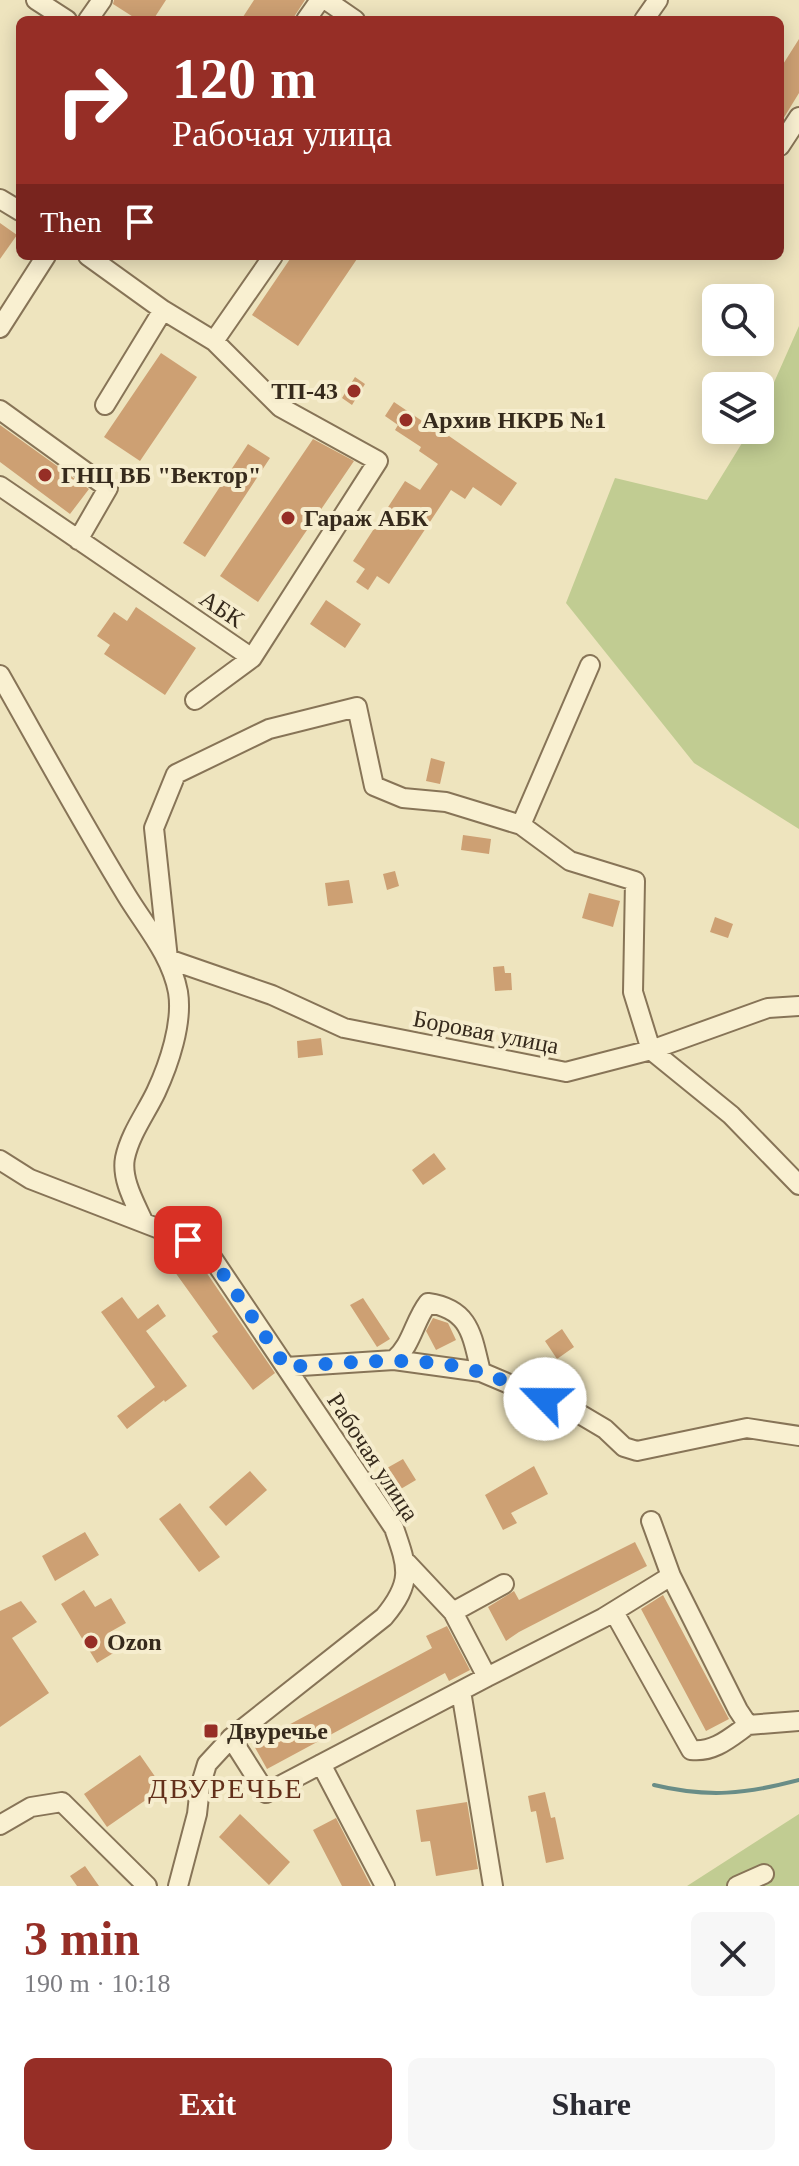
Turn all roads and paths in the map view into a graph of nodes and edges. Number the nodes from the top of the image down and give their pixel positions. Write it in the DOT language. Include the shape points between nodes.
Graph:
graph roads {
  1 [pos="36,0"];
  2 [pos="323,0"];
  3 [pos="61,16"];
  4 [pos="309,16"];
  5 [pos="349,16"];
  6 [pos="799,117"];
  7 [pos="784,140"];
  8 [pos="43,260"];
  9 [pos="94,260"];
  10 [pos="270,260"];
  11 [pos="163,310"];
  12 [pos="0,328"];
  13 [pos="214,341"];
  14 [pos="105,405"];
  15 [pos="0,410"];
  16 [pos="0,486"];
  17 [pos="78,540"];
  18 [pos="252,658"];
  19 [pos="590,665"];
  20 [pos="0,675"];
  21 [pos="195,700"];
  22 [pos="521,825"];
  23 [pos="168,959"];
  24 [pos="799,1006"];
  25 [pos="651,1050"];
  26 [pos="0,1160"];
  27 [pos="799,1185"];
  28 [pos="143,1221"];
  29 [pos="394,1360"];
  30 [pos="286,1367"];
  31 [pos="481,1372"];
  32 [pos="799,1436"];
  33 [pos="651,1521"];
  34 [pos="407,1563"];
  35 [pos="671,1576"];
  36 [pos="504,1584"];
  37 [pos="453,1612"];
  38 [pos="614,1612"];
  39 [pos="487,1677"];
  40 [pos="461,1691"];
  41 [pos="799,1721"];
  42 [pos="748,1725"];
  43 [pos="231,1738"];
  44 [pos="321,1764"];
  45 [pos="0,1825"];
  46 [pos="764,1874"];
  47 [pos="147,1886"];
  48 [pos="178,1886"];
  49 [pos="385,1886"];
  50 [pos="493,1886"];
  51 [pos="737,1886"];
  1 -- 3 [label="street"];
  2 -- 4 [label="street"];
  2 -- 5 [label="street"];
  6 -- 7 [label="street"];
  8 -- 12 [label="street"];
  9 -- 11 [label="street"];
  10 -- 13 [label="street"];
  11 -- 13 [label="street"];
  11 -- 14 [label="street"];
  13 -- 18 [label="street, АБК" via="280,407 378,461"];
  15 -- 17 [label="street" via="108,488"];
  16 -- 17 [label="street, АБК"];
  17 -- 18 [label="street, АБК"];
  18 -- 21 [label="street"];
  19 -- 22 [label="street"];
  20 -- 23 [label="street"];
  22 -- 23 [label="street" via="446,802 403,798 374,786 357,707 269,729 176,774 154,828"];
  22 -- 25 [label="street" via="570,861 635,881 633,992"];
  23 -- 25 [label="street, Боровая улица" via="272,995 344,1028 566,1072"];
  23 -- 28 [label="street" via="179,1018 157,1089 125,1160 129,1189"];
  24 -- 25 [label="street, Боровая улица" via="768,1008"];
  25 -- 27 [label="street" via="731,1115"];
  26 -- 28 [label="street, Рабочая улица" via="30,1179"];
  28 -- 30 [label="street, Рабочая улица" via="188,1240 213,1259"];
  29 -- 30 [label="street"];
  29 -- 31 [label="street"];
  29 -- 31 [label="street" via="406,1350 428,1303 457,1311 465,1321"];
  30 -- 34 [label="street, Рабочая улица" via="394,1528"];
  31 -- 32 [label="street" via="578,1413 637,1451 747,1428"];
  33 -- 35 [label="street"];
  34 -- 37 [label="street"];
  34 -- 43 [label="street" via="402,1592 384,1617"];
  35 -- 38 [label="street"];
  35 -- 42 [label="street"];
  36 -- 37 [label="street"];
  37 -- 39 [label="street"];
  38 -- 39 [label="street"];
  38 -- 42 [label="street" via="691,1750 708,1750"];
  39 -- 40 [label="street"];
  40 -- 44 [label="street"];
  40 -- 50 [label="street"];
  41 -- 42 [label="street"];
  43 -- 44 [label="street" via="266,1793"];
  43 -- 48 [label="street" via="207,1764"];
  44 -- 49 [label="street"];
  45 -- 47 [label="street" via="31,1807 62,1802"];
  46 -- 51 [label="street"];
}
